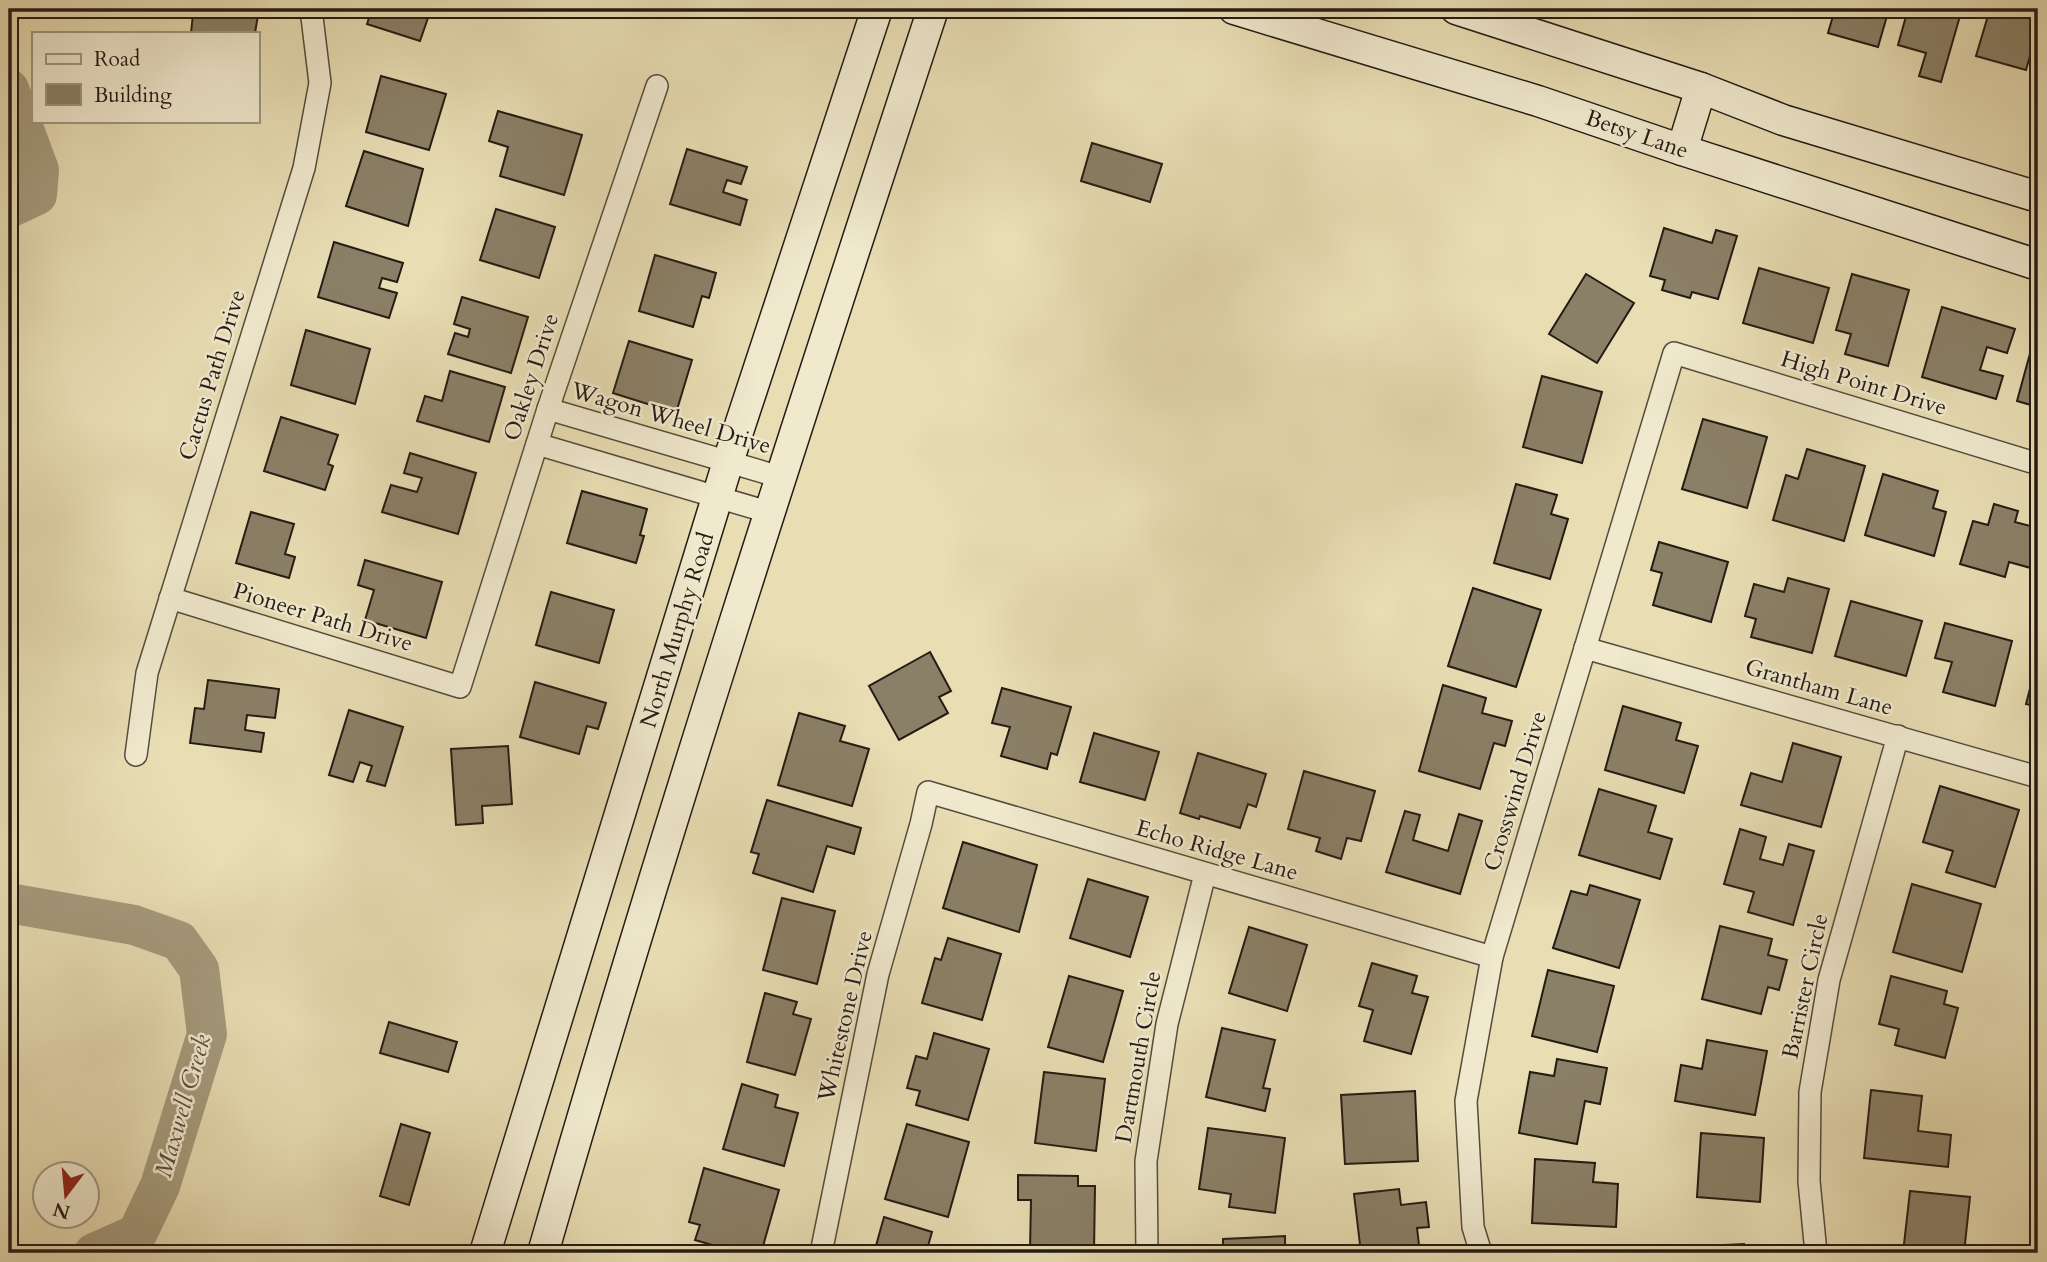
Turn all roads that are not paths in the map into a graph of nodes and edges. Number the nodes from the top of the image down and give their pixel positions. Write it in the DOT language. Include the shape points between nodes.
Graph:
graph roads {
  1 [pos="311,9"];
  2 [pos="877,9"];
  3 [pos="933,9"];
  4 [pos="1234,9"];
  5 [pos="1456,9"];
  6 [pos="1311,20"];
  7 [pos="657,86"];
  8 [pos="1701,88"];
  9 [pos="1682,150"];
  10 [pos="2038,197"];
  11 [pos="2038,265"];
  12 [pos="1674,353"];
  13 [pos="548,409"];
  14 [pos="537,444"];
  15 [pos="728,462"];
  16 [pos="2038,464"];
  17 [pos="780,477"];
  18 [pos="718,498"];
  19 [pos="768,512"];
  20 [pos="170,598"];
  21 [pos="1585,648"];
  22 [pos="460,687"];
  23 [pos="1899,736"];
  24 [pos="136,755"];
  25 [pos="2038,777"];
  26 [pos="928,792"];
  27 [pos="1205,874"];
  28 [pos="1492,957"];
  29 [pos="485,1253"];
  30 [pos="543,1253"];
  31 [pos="821,1253"];
  32 [pos="1147,1253"];
  33 [pos="1481,1253"];
  34 [pos="1816,1253"];
  1 -- 20 [label="street, Cactus Path Drive" via="320,83 304,167"];
  2 -- 15 [label="main road, North Murphy Road"];
  3 -- 17 [label="main road"];
  4 -- 6 [label="main road, Betsy Lane"];
  5 -- 8 [label="main road"];
  6 -- 9 [label="main road, Betsy Lane"];
  7 -- 13 [label="street, Oakley Drive"];
  8 -- 9 [label="main road"];
  8 -- 10 [label="main road" via="1783,120"];
  9 -- 11 [label="main road, Betsy Lane"];
  12 -- 16 [label="street, High Point Drive"];
  12 -- 21 [label="street, Crosswind Drive"];
  13 -- 14 [label="street, Oakley Drive"];
  13 -- 15 [label="street, Wagon Wheel Drive"];
  14 -- 18 [label="street"];
  14 -- 22 [label="street, Oakley Drive"];
  15 -- 17 [label="street, Wagon Wheel Drive"];
  15 -- 18 [label="main road, North Murphy Road"];
  17 -- 19 [label="main road"];
  18 -- 19 [label="street"];
  18 -- 29 [label="main road, North Murphy Road"];
  19 -- 30 [label="main road"];
  20 -- 22 [label="street, Pioneer Path Drive"];
  20 -- 24 [label="street, Cactus Path Drive" via="147,673"];
  21 -- 23 [label="street, Grantham Lane"];
  21 -- 28 [label="street, Crosswind Drive"];
  23 -- 25 [label="street, Grantham Lane"];
  23 -- 34 [label="street, Barrister Circle" via="1829,980 1810,1092 1809,1181"];
  26 -- 27 [label="street, Echo Ridge Lane"];
  26 -- 31 [label="street, Whitestone Drive" via="878,974"];
  27 -- 28 [label="street, Echo Ridge Lane"];
  27 -- 32 [label="street, Dartmouth Circle" via="1167,1024 1146,1161"];
  28 -- 33 [label="street, Crosswind Drive" via="1466,1101 1474,1227"];
}
